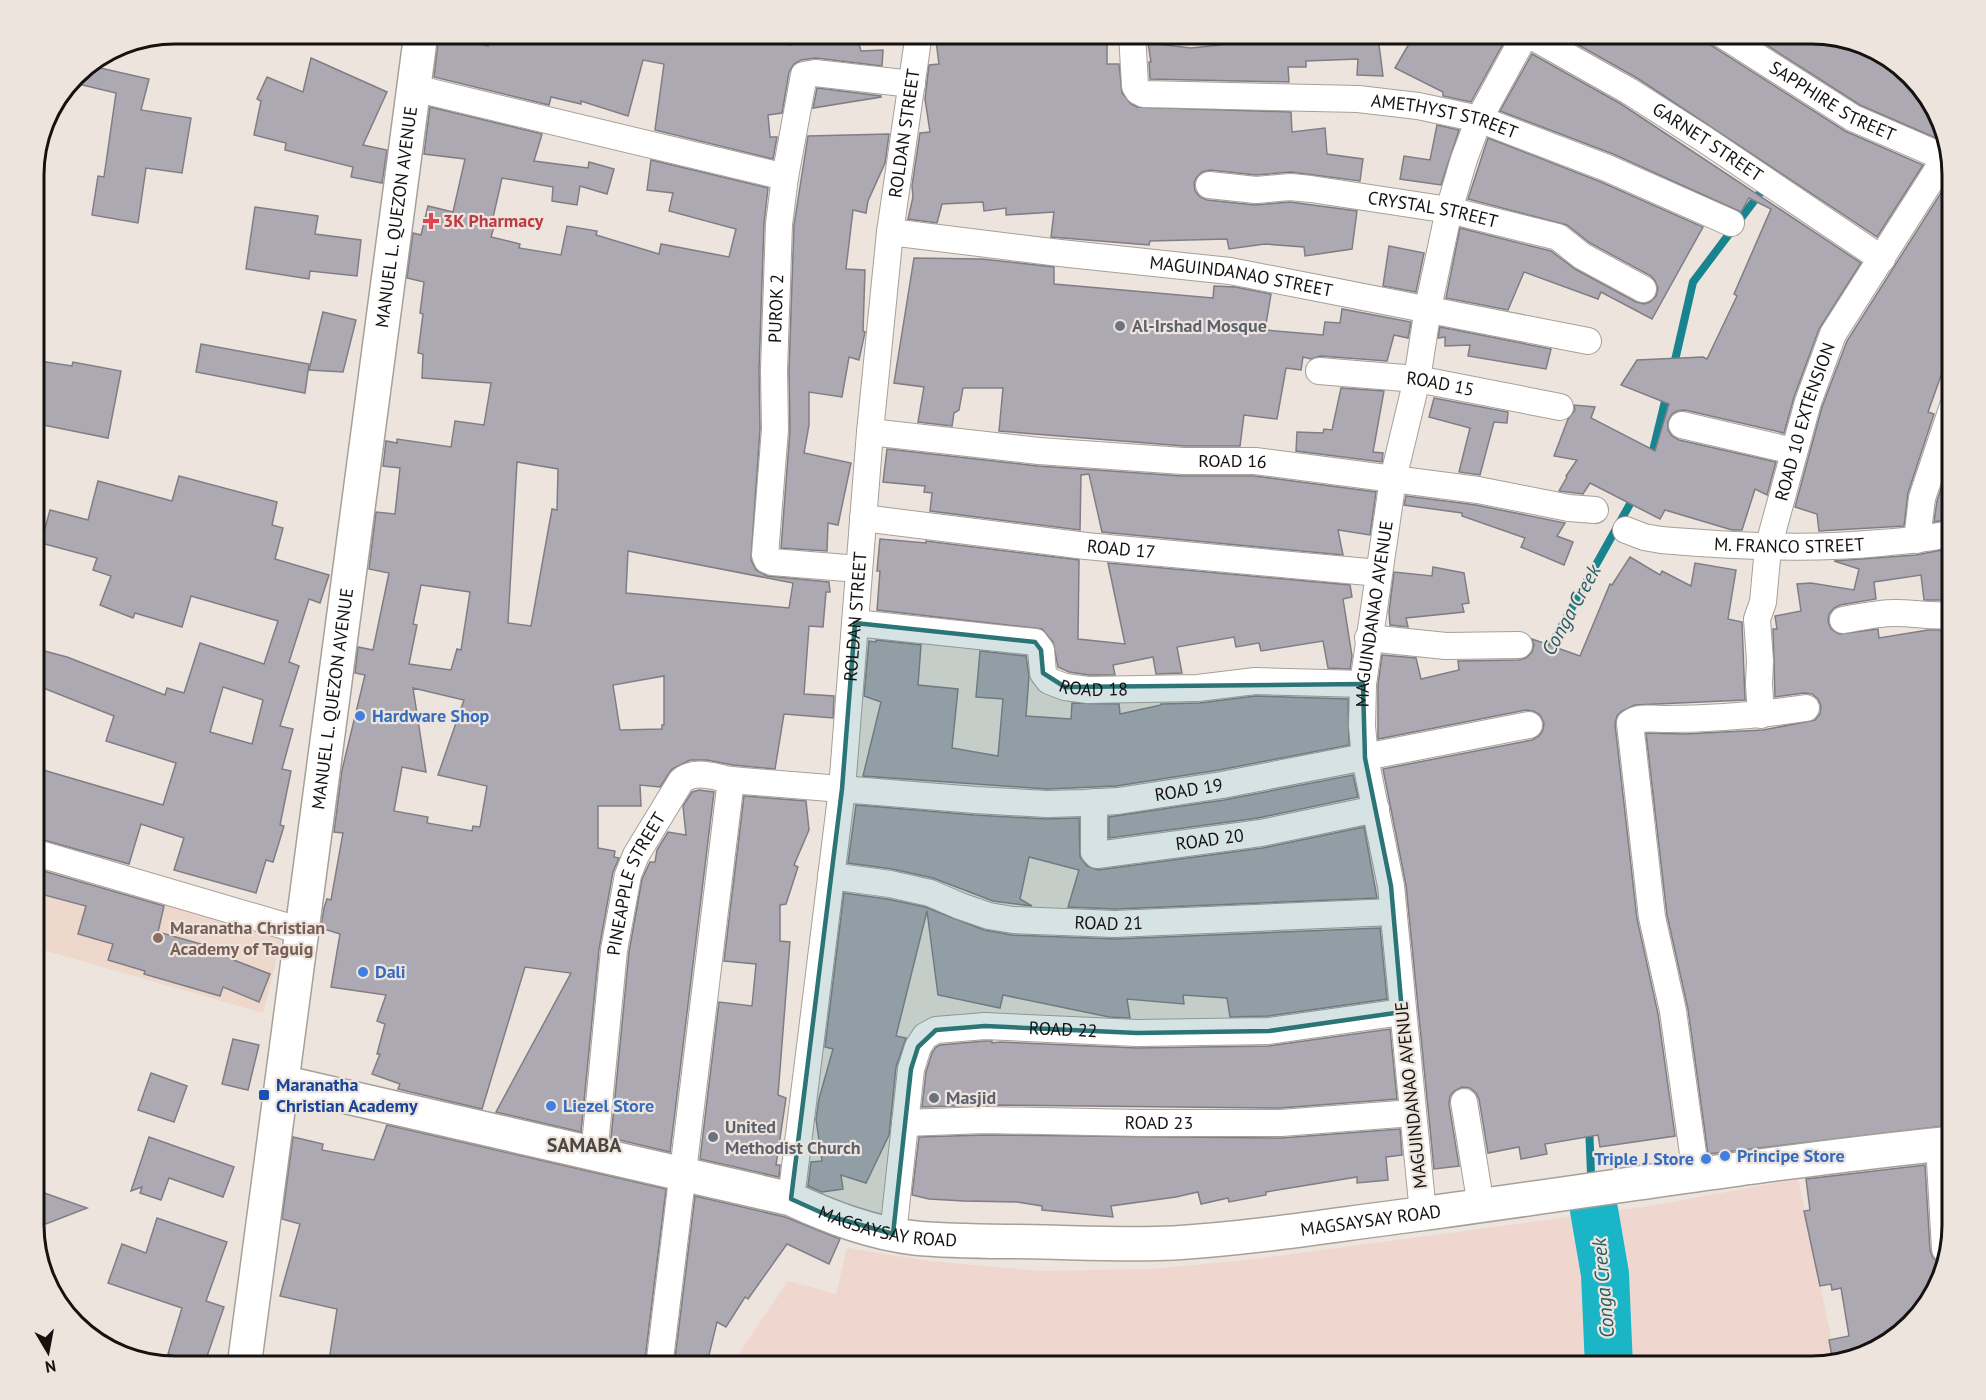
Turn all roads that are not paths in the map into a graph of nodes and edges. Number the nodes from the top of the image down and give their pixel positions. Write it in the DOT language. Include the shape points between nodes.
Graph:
graph roads {
  1 [pos="420,44"];
  2 [pos="917,44"];
  3 [pos="1133,44"];
  4 [pos="1520,44"];
  5 [pos="1546,44"];
  6 [pos="1737,44"];
  7 [pos="912,84"];
  8 [pos="414,88"];
  9 [pos="1479,119"];
  10 [pos="1941,156"];
  11 [pos="1942,167"];
  12 [pos="785,177"];
  13 [pos="1209,185"];
  14 [pos="1449,210"];
  15 [pos="1731,223"];
  16 [pos="890,232"];
  17 [pos="1881,259"];
  18 [pos="1643,289"];
  19 [pos="1428,308"];
  20 [pos="1588,341"];
  21 [pos="1319,371"];
  22 [pos="1417,379"];
  23 [pos="1560,407"];
  24 [pos="1682,425"];
  25 [pos="870,432"];
  26 [pos="1942,439"];
  27 [pos="1793,451"];
  28 [pos="1393,478"];
  29 [pos="1595,510"];
  30 [pos="864,518"];
  31 [pos="1626,530"];
  32 [pos="1942,535"];
  33 [pos="1917,540"];
  34 [pos="1768,548"];
  35 [pos="859,569"];
  36 [pos="1379,573"];
  37 [pos="1942,616"];
  38 [pos="1843,620"];
  39 [pos="855,622"];
  40 [pos="1368,638"];
  41 [pos="1519,645"];
  42 [pos="1363,684"];
  43 [pos="1806,708"];
  44 [pos="1761,715"];
  45 [pos="1529,725"];
  46 [pos="1365,758"];
  47 [pos="731,780"];
  48 [pos="842,789"];
  49 [pos="1094,802"];
  50 [pos="1376,810"];
  51 [pos="44,855"];
  52 [pos="831,876"];
  53 [pos="1393,912"];
  54 [pos="302,931"];
  55 [pos="1402,1012"];
  56 [pos="282,1082"];
  57 [pos="1464,1102"];
  58 [pos="1413,1113"];
  59 [pos="905,1123"];
  60 [pos="1942,1143"];
  61 [pos="594,1155"];
  62 [pos="684,1174"];
  63 [pos="1696,1175"];
  64 [pos="791,1199"];
  65 [pos="1481,1206"];
  66 [pos="1423,1213"];
  67 [pos="893,1234"];
  68 [pos="245,1356"];
  69 [pos="660,1356"];
  1 -- 8 [label="street, MANUEL L. QUEZON AVENUE"];
  2 -- 7 [label="street, ROLDAN STREET"];
  3 -- 9 [label="street, AMETHYST STREET" via="1135,86 1144,94 1358,99"];
  4 -- 9 [label="street, MAGUINDANAO AVENUE"];
  5 -- 17 [label="street, GARNET STREET" via="1704,139"];
  6 -- 10 [label="street, SAPPHIRE STREET" via="1853,118"];
  7 -- 12 [label="street, PUROK 2" via="804,75"];
  7 -- 16 [label="street, ROLDAN STREET"];
  8 -- 12 [label="street"];
  8 -- 54 [label="street, MANUEL L. QUEZON AVENUE"];
  9 -- 14 [label="street, MAGUINDANAO AVENUE"];
  9 -- 15 [label="street, AMETHYST STREET" via="1607,168"];
  11 -- 17 [label="street, ROAD 10 EXTENSION"];
  12 -- 35 [label="street, PUROK 2" via="779,224 775,429 765,555 772,562"];
  13 -- 14 [label="street, CRYSTAL STREET" via="1256,190 1311,189"];
  14 -- 18 [label="street, CRYSTAL STREET" via="1558,237 1582,256"];
  14 -- 19 [label="street, MAGUINDANAO AVENUE"];
  16 -- 19 [label="street, MAGUINDANAO STREET" via="1230,271"];
  16 -- 25 [label="street, ROLDAN STREET"];
  17 -- 27 [label="street, ROAD 10 EXTENSION" via="1833,334"];
  19 -- 20 [label="street, MAGUINDANAO STREET"];
  19 -- 22 [label="street, MAGUINDANAO AVENUE"];
  21 -- 22 [label="street, ROAD 15"];
  22 -- 23 [label="street, ROAD 15"];
  22 -- 28 [label="street, MAGUINDANAO AVENUE"];
  24 -- 27 [label="street"];
  25 -- 28 [label="street, ROAD 16" via="1039,451 1183,461 1255,461"];
  25 -- 30 [label="street, ROLDAN STREET"];
  26 -- 33 [label="street" via="1922,498"];
  27 -- 34 [label="street, ROAD 10 EXTENSION"];
  28 -- 29 [label="street, ROAD 16"];
  28 -- 36 [label="street, MAGUINDANAO AVENUE"];
  30 -- 35 [label="street, ROLDAN STREET"];
  30 -- 36 [label="street, ROAD 17" via="1086,546"];
  31 -- 34 [label="street, M. FRANCO STREET" via="1661,540"];
  32 -- 33 [label="street, M. FRANCO STREET"];
  33 -- 34 [label="street, M. FRANCO STREET"];
  34 -- 44 [label="street, ROAD 10 EXTENSION" via="1757,619"];
  35 -- 39 [label="street, ROLDAN STREET"];
  36 -- 40 [label="street, MAGUINDANAO AVENUE"];
  37 -- 38 [label="street" via="1883,613"];
  39 -- 42 [label="street, ROAD 18" via="1035,642 1049,681 1088,690 1198,688 1255,681"];
  39 -- 48 [label="street, ROLDAN STREET"];
  40 -- 41 [label="street" via="1446,646"];
  40 -- 42 [label="street, MAGUINDANAO AVENUE"];
  42 -- 46 [label="street, MAGUINDANAO AVENUE"];
  43 -- 44 [label="street"];
  44 -- 63 [label="street" via="1638,719 1630,723 1652,917 1673,1011"];
  45 -- 46 [label="street, ROAD 19"];
  46 -- 49 [label="street, ROAD 19" via="1222,785"];
  46 -- 50 [label="street, MAGUINDANAO AVENUE"];
  47 -- 48 [label="street, PINEAPPLE STREET"];
  47 -- 61 [label="street, PINEAPPLE STREET" via="692,775 681,781 628,875 614,950"];
  47 -- 62 [label="street"];
  48 -- 49 [label="street, ROAD 19" via="1047,804"];
  48 -- 52 [label="street, ROLDAN STREET"];
  49 -- 50 [label="street, ROAD 20" via="1097,855 1261,833"];
  50 -- 53 [label="street, MAGUINDANAO AVENUE"];
  51 -- 54 [label="street"];
  52 -- 53 [label="street, ROAD 21" via="930,893 989,916 1013,920 1115,924"];
  52 -- 64 [label="street, ROLDAN STREET"];
  53 -- 55 [label="street, MAGUINDANAO AVENUE"];
  54 -- 56 [label="street, MANUEL L. QUEZON AVENUE"];
  55 -- 58 [label="street, MAGUINDANAO AVENUE"];
  55 -- 59 [label="street, ROAD 22" via="1269,1030 1137,1033 985,1026 936,1030 925,1036 918,1047 911,1070"];
  56 -- 61 [label="street, MAGSAYSAY ROAD"];
  56 -- 68 [label="street, MANUEL L. QUEZON AVENUE"];
  57 -- 65 [label="street"];
  58 -- 59 [label="street, ROAD 23" via="1281,1123"];
  58 -- 66 [label="street, MAGUINDANAO AVENUE"];
  59 -- 67 [label="street, ROAD 22"];
  60 -- 63 [label="street, MAGSAYSAY ROAD"];
  61 -- 62 [label="street, MAGSAYSAY ROAD"];
  62 -- 64 [label="street, MAGSAYSAY ROAD"];
  62 -- 69 [label="street"];
  63 -- 65 [label="street, MAGSAYSAY ROAD"];
  64 -- 67 [label="street, MAGSAYSAY ROAD" via="829,1216"];
  65 -- 66 [label="street, MAGSAYSAY ROAD"];
  66 -- 67 [label="street, MAGSAYSAY ROAD" via="1174,1243 972,1241"];
}
